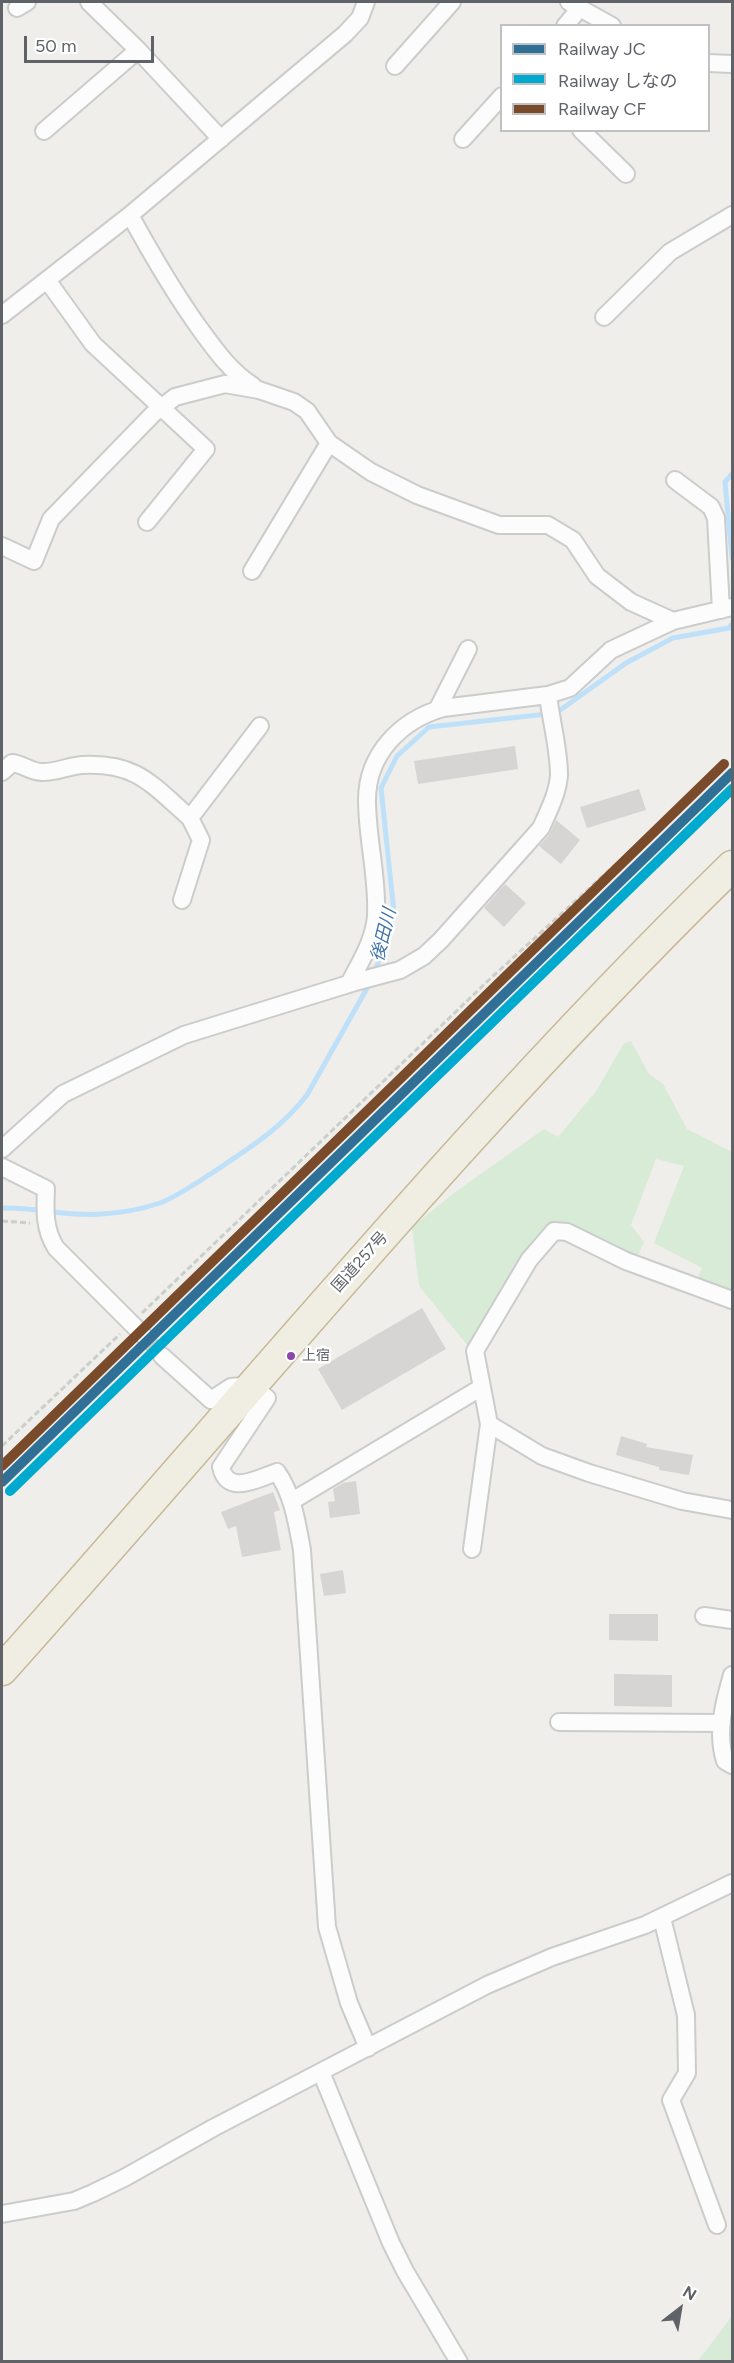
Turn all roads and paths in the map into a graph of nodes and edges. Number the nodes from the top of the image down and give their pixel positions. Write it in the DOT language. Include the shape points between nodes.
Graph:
graph roads {
  1 [pos="90,2"];
  2 [pos="366,2"];
  3 [pos="452,2"];
  4 [pos="574,5"];
  5 [pos="566,24"];
  6 [pos="608,24"];
  7 [pos="138,50"];
  8 [pos="710,63"];
  9 [pos="732,63"];
  10 [pos="395,66"];
  11 [pos="500,97"];
  12 [pos="44,131"];
  13 [pos="583,132"];
  14 [pos="221,139"];
  15 [pos="463,139"];
  16 [pos="626,174"];
  17 [pos="130,215"];
  18 [pos="732,215"];
  19 [pos="47,280"];
  20 [pos="2,315"];
  21 [pos="604,317"];
  22 [pos="259,390"];
  23 [pos="163,407"];
  24 [pos="329,443"];
  25 [pos="675,480"];
  26 [pos="147,522"];
  27 [pos="2,546"];
  28 [pos="252,571"];
  29 [pos="726,608"];
  30 [pos="673,621"];
  31 [pos="468,649"];
  32 [pos="548,698"];
  33 [pos="437,710"];
  34 [pos="261,726"];
  35 [pos="2,772"];
  36 [pos="190,818"];
  37 [pos="639,843"];
  38 [pos="732,866"];
  39 [pos="182,900"];
  40 [pos="352,983"];
  41 [pos="2,1149"];
  42 [pos="2,1167"];
  43 [pos="2,1221"];
  44 [pos="46,1225"];
  45 [pos="732,1300"];
  46 [pos="137,1329"];
  47 [pos="162,1356"];
  48 [pos="251,1384"];
  49 [pos="482,1387"];
  50 [pos="489,1424"];
  51 [pos="2,1446"];
  52 [pos="292,1501"];
  53 [pos="732,1510"];
  54 [pos="472,1549"];
  55 [pos="704,1616"];
  56 [pos="732,1620"];
  57 [pos="2,1670"];
  58 [pos="732,1675"];
  59 [pos="559,1722"];
  60 [pos="722,1723"];
  61 [pos="732,1766"];
  62 [pos="732,1883"];
  63 [pos="662,1918"];
  64 [pos="368,2048"];
  65 [pos="321,2072"];
  66 [pos="2,2214"];
  67 [pos="717,2225"];
  68 [pos="459,2361"];
  1 -- 7 [label="street"];
  2 -- 14 [label="street" via="360,18 345,34"];
  3 -- 10 [label="street"];
  4 -- 5 [label="street"];
  4 -- 6 [label="street"];
  7 -- 12 [label="street"];
  7 -- 14 [label="street"];
  8 -- 9 [label="street"];
  11 -- 15 [label="street"];
  13 -- 16 [label="street"];
  14 -- 17 [label="street"];
  17 -- 19 [label="street"];
  17 -- 22 [label="street" via="171,288 216,351 235,374"];
  18 -- 21 [label="street" via="670,252"];
  19 -- 20 [label="street"];
  19 -- 23 [label="street" via="93,344"];
  22 -- 23 [label="street" via="225,384 175,397"];
  22 -- 24 [label="street" via="294,402 307,411"];
  23 -- 26 [label="street" via="206,449"];
  23 -- 27 [label="street" via="51,519 34,561"];
  24 -- 28 [label="street"];
  24 -- 30 [label="street" via="371,472 478,518 499,525 548,525 573,540 605,583 631,602"];
  25 -- 29 [label="street" via="711,507 716,518"];
  29 -- 30 [label="street"];
  30 -- 32 [label="street" via="611,650 570,688"];
  31 -- 33 [label="street"];
  32 -- 33 [label="street"];
  32 -- 40 [label="street" via="559,775 541,828 424,956 400,970"];
  33 -- 40 [label="street" via="395,733 372,774 367,799 376,916 370,942"];
  34 -- 36 [label="street"];
  35 -- 36 [label="street" via="12,763 45,773 66,766 127,769"];
  36 -- 39 [label="street" via="201,840"];
  37 -- 46 [label="path" via="492,977"];
  38 -- 48 [label="highway, 国道257号" via="646,950 468,1140"];
  40 -- 41 [label="street" via="174,1040 63,1094"];
  42 -- 44 [label="street" via="46,1189"];
  43 -- 44 [label="path"];
  44 -- 46 [label="street" via="56,1248"];
  45 -- 49 [label="street" via="626,1261 567,1232 554,1231 529,1260 475,1351"];
  46 -- 51 [label="path"];
  47 -- 48 [label="street" via="211,1400 231,1387"];
  48 -- 52 [label="street" via="267,1398 225,1458 223,1475 238,1484 277,1472"];
  48 -- 57 [label="highway, 国道257号"];
  49 -- 50 [label="street"];
  49 -- 52 [label="street"];
  50 -- 53 [label="street" via="542,1456 589,1473 681,1501"];
  50 -- 54 [label="street"];
  52 -- 64 [label="street" via="302,1550 327,1927"];
  55 -- 56 [label="street"];
  58 -- 60 [label="street"];
  59 -- 60 [label="street"];
  60 -- 61 [label="street" via="723,1755"];
  62 -- 63 [label="street"];
  63 -- 64 [label="street" via="514,1972"];
  63 -- 67 [label="street" via="686,2015 687,2073 671,2100"];
  64 -- 65 [label="street"];
  65 -- 66 [label="street" via="104,2188 74,2201"];
  65 -- 68 [label="street" via="391,2244"];
}
